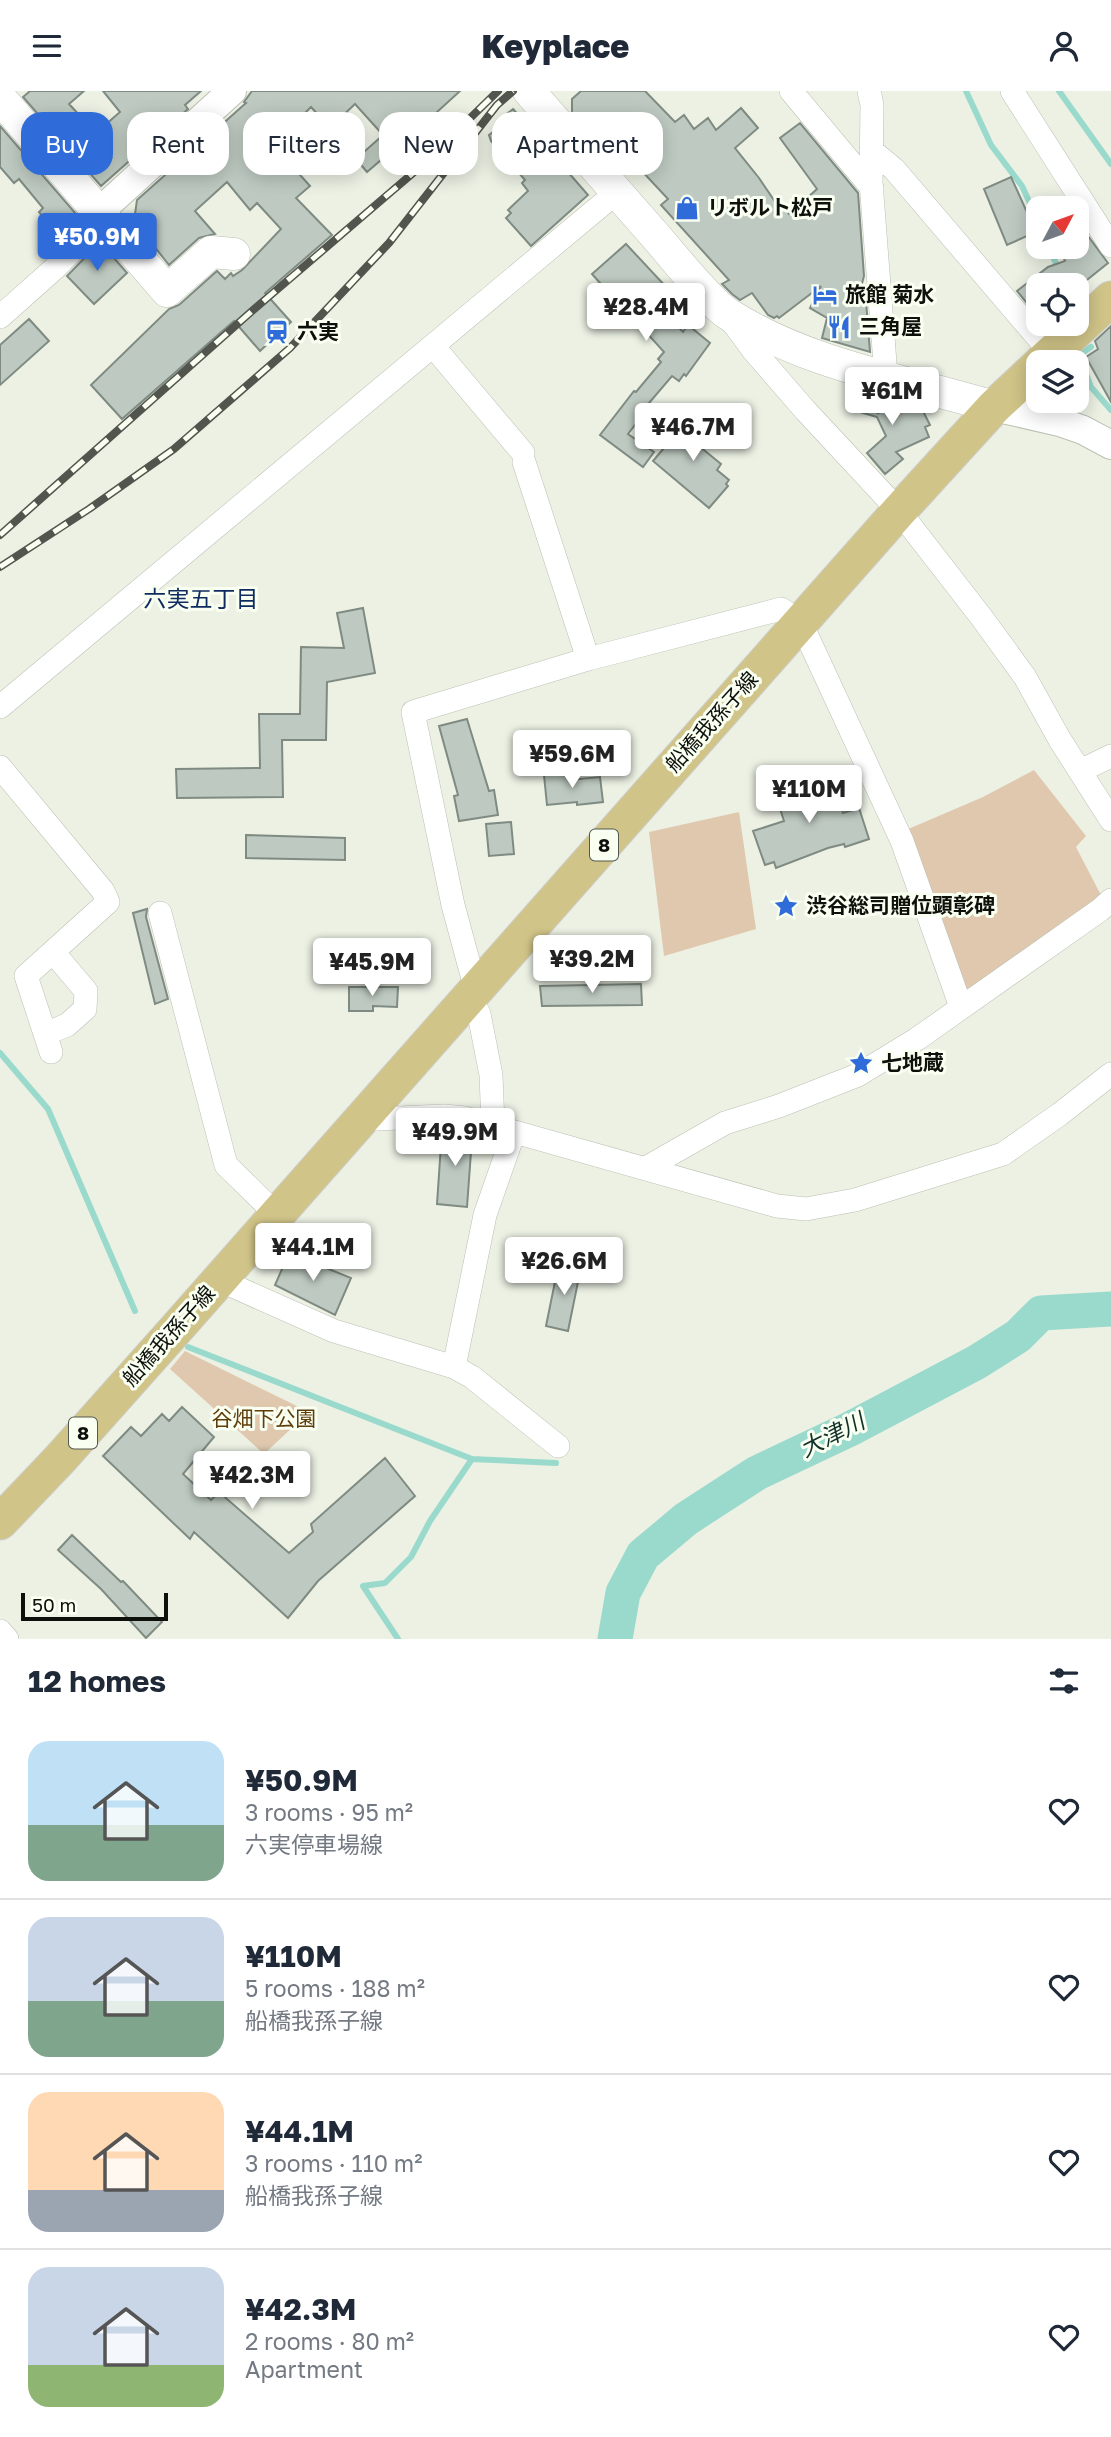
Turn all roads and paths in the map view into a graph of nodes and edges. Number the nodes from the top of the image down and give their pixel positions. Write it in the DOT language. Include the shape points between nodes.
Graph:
graph roads {
  1 [pos="232,91"];
  2 [pos="529,91"];
  3 [pos="791,91"];
  4 [pos="869,91"];
  5 [pos="1012,91"];
  6 [pos="8,102"];
  7 [pos="871,150"];
  8 [pos="872,188"];
  9 [pos="617,192"];
  10 [pos="101,215"];
  11 [pos="1111,246"];
  12 [pos="234,254"];
  13 [pos="1111,299"];
  14 [pos="725,312"];
  15 [pos="0,317"];
  16 [pos="433,346"];
  17 [pos="1035,350"];
  18 [pos="1056,350"];
  19 [pos="886,376"];
  20 [pos="1026,378"];
  21 [pos="994,407"];
  22 [pos="1111,445"];
  23 [pos="899,511"];
  24 [pos="801,623"];
  25 [pos="588,659"];
  26 [pos="0,706"];
  27 [pos="1111,756"];
  28 [pos="0,767"];
  29 [pos="1080,771"];
  30 [pos="1111,820"];
  31 [pos="1111,900"];
  32 [pos="160,913"];
  33 [pos="53,952"];
  34 [pos="473,993"];
  35 [pos="961,1007"];
  36 [pos="1111,1074"];
  37 [pos="368,1111"];
  38 [pos="503,1128"];
  39 [pos="646,1168"];
  40 [pos="276,1215"];
  41 [pos="220,1278"];
  42 [pos="454,1367"];
  43 [pos="558,1445"];
  44 [pos="0,1522"];
  45 [pos="0,1631"];
  46 [pos="7,1639"];
  1 -- 10 [label="street"];
  2 -- 9 [label="main road"];
  3 -- 8 [label="street"];
  4 -- 7 [label="street"];
  5 -- 11 [label="street"];
  6 -- 10 [label="main road"];
  7 -- 8 [label="street"];
  7 -- 17 [label="street" via="894,169"];
  8 -- 19 [label="street"];
  9 -- 14 [label="main road"];
  9 -- 16 [label="street"];
  10 -- 12 [label="main road" via="167,291 211,252"];
  10 -- 15 [label="street" via="55,268"];
  13 -- 18 [label="main road, 船橋我孫子線 / 8"];
  14 -- 19 [label="main road" via="783,343"];
  14 -- 23 [label="street" via="759,357"];
  16 -- 25 [label="street" via="523,458"];
  16 -- 26 [label="street"];
  19 -- 21 [label="main road"];
  20 -- 21 [label="main road, 船橋我孫子線 / 8"];
  21 -- 22 [label="street" via="1059,422"];
  21 -- 23 [label="main road, 船橋我孫子線 / 8"];
  23 -- 24 [label="main road, 船橋我孫子線 / 8"];
  23 -- 29 [label="street" via="1025,677"];
  24 -- 25 [label="street" via="781,610"];
  24 -- 34 [label="main road, 船橋我孫子線 / 8"];
  24 -- 35 [label="street" via="902,841"];
  25 -- 34 [label="street" via="413,712"];
  27 -- 29 [label="street"];
  28 -- 33 [label="street" via="108,902"];
  29 -- 30 [label="street"];
  31 -- 35 [label="street"];
  32 -- 40 [label="street" via="226,1165"];
  33 -- 33 [label="street" via="26,976 48,1043 85,1009 86,991"];
  34 -- 37 [label="main road, 船橋我孫子線 / 8"];
  34 -- 38 [label="street"];
  35 -- 39 [label="street" via="858,1075 725,1123"];
  36 -- 39 [label="street" via="1003,1154 855,1199 806,1209 778,1206"];
  37 -- 38 [label="street" via="377,1119 444,1116"];
  37 -- 40 [label="main road, 船橋我孫子線 / 8"];
  38 -- 39 [label="street"];
  38 -- 42 [label="street"];
  40 -- 41 [label="main road, 船橋我孫子線 / 8"];
  41 -- 42 [label="street" via="334,1331"];
  41 -- 44 [label="main road, 船橋我孫子線 / 8"];
  42 -- 43 [label="street"];
  45 -- 46 [label="street"];
}
